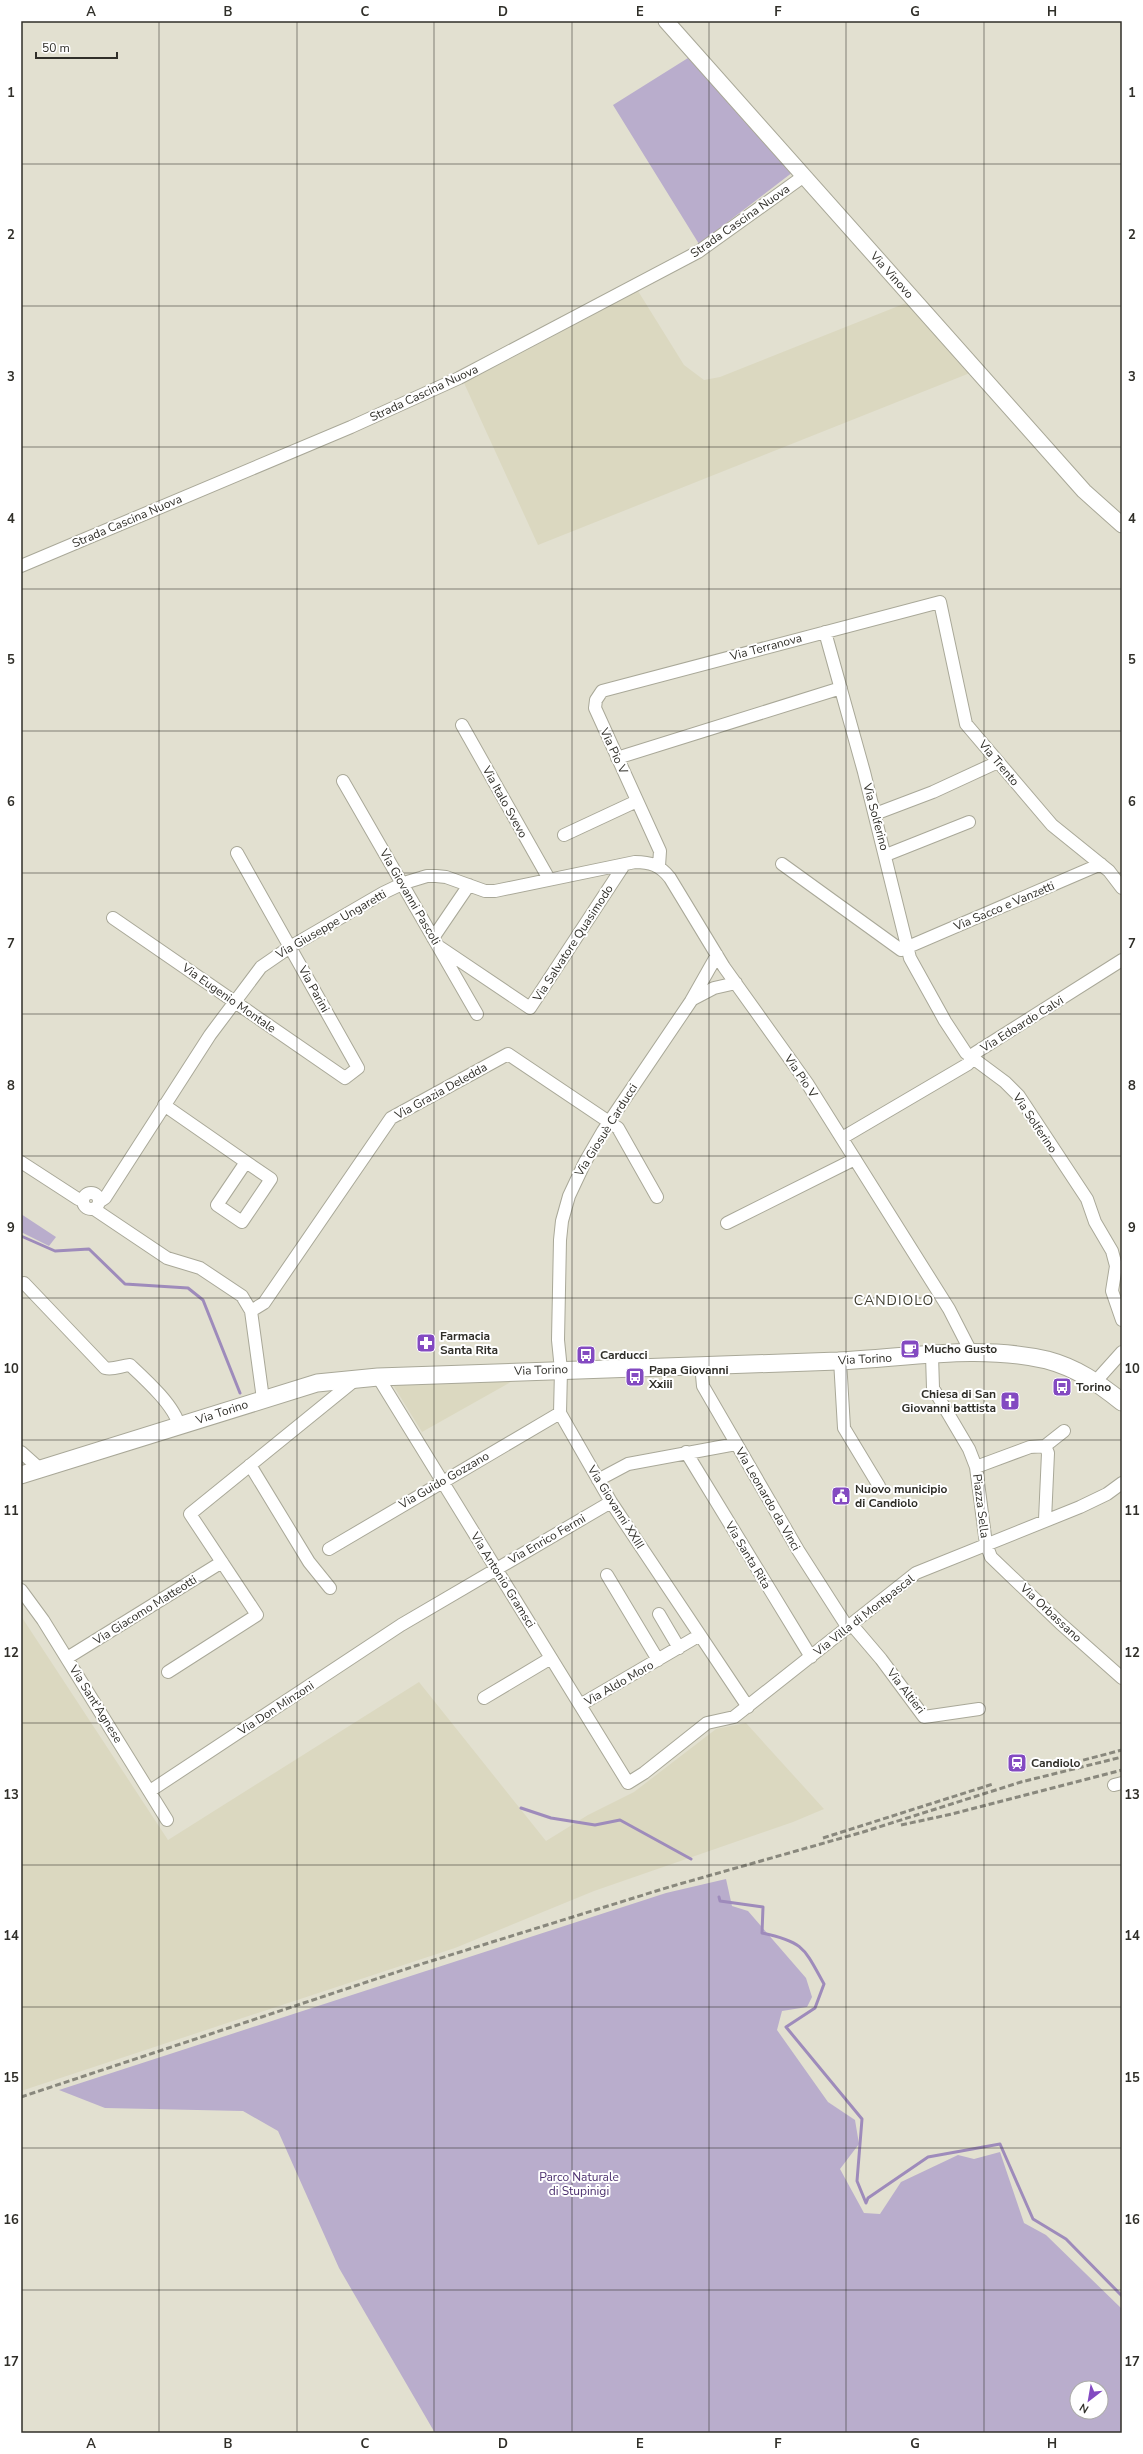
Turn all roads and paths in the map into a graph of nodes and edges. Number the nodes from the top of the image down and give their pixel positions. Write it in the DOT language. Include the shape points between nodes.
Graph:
graph roads {
  1 [pos="666,21"];
  2 [pos="804,176"];
  3 [pos="1122,525"];
  4 [pos="21,566"];
  5 [pos="940,602"];
  6 [pos="825,632"];
  7 [pos="841,688"];
  8 [pos="596,700"];
  9 [pos="462,725"];
  10 [pos="617,758"];
  11 [pos="998,762"];
  12 [pos="343,781"];
  13 [pos="637,802"];
  14 [pos="875,814"];
  15 [pos="969,822"];
  16 [pos="564,835"];
  17 [pos="237,853"];
  18 [pos="886,855"];
  19 [pos="782,864"];
  20 [pos="1101,864"];
  21 [pos="624,865"];
  22 [pos="659,866"];
  23 [pos="549,879"];
  24 [pos="402,884"];
  25 [pos="469,885"];
  26 [pos="1122,888"];
  27 [pos="113,918"];
  28 [pos="436,942"];
  29 [pos="290,946"];
  30 [pos="907,947"];
  31 [pos="717,955"];
  32 [pos="1122,960"];
  33 [pos="736,983"];
  34 [pos="691,1001"];
  35 [pos="234,1002"];
  36 [pos="477,1014"];
  37 [pos="972,1058"];
  38 [pos="345,1078"];
  39 [pos="164,1105"];
  40 [pos="610,1121"];
  41 [pos="842,1138"];
  42 [pos="855,1159"];
  43 [pos="21,1162"];
  44 [pos="246,1162"];
  45 [pos="657,1197"];
  46 [pos="93,1201"];
  47 [pos="727,1223"];
  48 [pos="24,1283"];
  49 [pos="251,1311"];
  50 [pos="1122,1320"];
  51 [pos="971,1352"];
  52 [pos="1122,1352"];
  53 [pos="932,1355"];
  54 [pos="840,1360"];
  55 [pos="701,1364"];
  56 [pos="561,1370"];
  57 [pos="378,1377"];
  58 [pos="354,1380"];
  59 [pos="1096,1381"];
  60 [pos="262,1399"];
  61 [pos="1122,1402"];
  62 [pos="560,1413"];
  63 [pos="180,1426"];
  64 [pos="1064,1431"];
  65 [pos="736,1444"];
  66 [pos="1045,1446"];
  67 [pos="21,1452"];
  68 [pos="686,1452"];
  69 [pos="250,1465"];
  70 [pos="976,1467"];
  71 [pos="40,1469"];
  72 [pos="21,1475"];
  73 [pos="598,1480"];
  74 [pos="441,1482"];
  75 [pos="1122,1482"];
  76 [pos="879,1486"];
  77 [pos="611,1502"];
  78 [pos="1045,1520"];
  79 [pos="986,1544"];
  80 [pos="329,1549"];
  81 [pos="222,1562"];
  82 [pos="496,1569"];
  83 [pos="607,1575"];
  84 [pos="330,1588"];
  85 [pos="21,1590"];
  86 [pos="659,1614"];
  87 [pos="401,1625"];
  88 [pos="850,1626"];
  89 [pos="700,1635"];
  90 [pos="679,1648"];
  91 [pos="811,1657"];
  92 [pos="67,1658"];
  93 [pos="551,1658"];
  94 [pos="658,1660"];
  95 [pos="168,1672"];
  96 [pos="1122,1678"];
  97 [pos="484,1698"];
  98 [pos="580,1705"];
  99 [pos="748,1707"];
  100 [pos="979,1709"];
  101 [pos="628,1783"];
  102 [pos="150,1791"];
  103 [pos="167,1820"];
  1 -- 2 [label="street, Via Vinovo"];
  2 -- 3 [label="street, Via Vinovo" via="1084,491"];
  2 -- 4 [label="street, Strada Cascina Nuova" via="698,252 459,378 351,427"];
  5 -- 6 [label="street, Via Terranova"];
  5 -- 11 [label="street, Via Trento" via="966,724"];
  6 -- 7 [label="street, Via Solferino"];
  6 -- 8 [label="street, Via Terranova" via="606,689"];
  7 -- 10 [label="street"];
  7 -- 14 [label="street, Via Solferino"];
  8 -- 10 [label="street, Via Pio V" via="596,711"];
  9 -- 23 [label="street, Via Italo Svevo"];
  10 -- 13 [label="street, Via Pio V"];
  11 -- 14 [label="street" via="933,792"];
  11 -- 20 [label="street, Via Trento" via="1052,825"];
  12 -- 24 [label="street, Via Giovanni Pascoli"];
  13 -- 16 [label="street"];
  13 -- 22 [label="street, Via Pio V" via="660,851"];
  14 -- 18 [label="street, Via Solferino"];
  15 -- 18 [label="street"];
  17 -- 29 [label="street, Via Parini"];
  18 -- 30 [label="street, Via Solferino"];
  19 -- 30 [label="street" via="901,950"];
  20 -- 26 [label="street, Via Trento" via="1119,881"];
  20 -- 30 [label="street, Via Sacco e Vanzetti"];
  21 -- 22 [label="street, Via Giuseppe Ungaretti" via="648,862"];
  21 -- 23 [label="street, Via Giuseppe Ungaretti"];
  21 -- 28 [label="street, Via Salvatore Quasimodo" via="530,1008"];
  22 -- 31 [label="street, Via Pio V" via="670,878"];
  23 -- 25 [label="street, Via Giuseppe Ungaretti" via="495,891 485,891"];
  24 -- 25 [label="street, Via Giuseppe Ungaretti" via="427,876 436,876"];
  24 -- 28 [label="street, Via Giovanni Pascoli"];
  24 -- 29 [label="street, Via Giuseppe Ungaretti"];
  25 -- 28 [label="street"];
  27 -- 35 [label="street, Via Eugenio Montale"];
  28 -- 36 [label="street, Via Giovanni Pascoli"];
  29 -- 35 [label="street, Via Giuseppe Ungaretti" via="261,967"];
  29 -- 38 [label="street, Via Parini" via="358,1068"];
  30 -- 37 [label="street, Via Solferino" via="910,958 945,1021"];
  31 -- 33 [label="street, Via Pio V"];
  31 -- 34 [label="street, Via Giosuè Carducci"];
  32 -- 37 [label="street, Via Edoardo Calvi" via="975,1053"];
  33 -- 34 [label="street, Via Giosuè Carducci" via="714,988"];
  33 -- 41 [label="street, Via Pio V" via="807,1083"];
  34 -- 40 [label="street, Via Giosuè Carducci"];
  35 -- 38 [label="street, Via Eugenio Montale"];
  35 -- 39 [label="street, Via Giuseppe Ungaretti"];
  37 -- 41 [label="street, Via Edoardo Calvi" via="968,1064"];
  37 -- 50 [label="street, Via Solferino" via="1006,1082 1019,1096 1087,1199 1095,1222 1115,1258 1112,1291"];
  39 -- 44 [label="street"];
  39 -- 46 [label="street, Via Giuseppe Ungaretti" via="112,1183"];
  40 -- 45 [label="street, Via Grazia Deledda" via="618,1128"];
  40 -- 49 [label="street, Via Grazia Deledda" via="508,1054 391,1118 264,1303"];
  40 -- 56 [label="street, Via Giosuè Carducci" via="575,1182 562,1221 558,1340"];
  41 -- 42 [label="street, Via Pio V"];
  42 -- 47 [label="street"];
  42 -- 51 [label="street, Via Pio V" via="949,1308"];
  43 -- 46 [label="street" via="78,1198"];
  44 -- 44 [label="street" via="217,1205 242,1222 271,1179"];
  46 -- 49 [label="street" via="166,1258 207,1272 242,1296"];
  48 -- 63 [label="street, Via Torino" via="105,1368 114,1370 120,1366 130,1365 176,1414"];
  49 -- 60 [label="street"];
  51 -- 53 [label="main road, Via Torino"];
  51 -- 59 [label="main road, Via Torino" via="1046,1360 1072,1368"];
  52 -- 59 [label="street"];
  53 -- 54 [label="main road, Via Torino"];
  53 -- 70 [label="street, Piazza Sella" via="933,1388 969,1449"];
  54 -- 55 [label="main road, Via Torino"];
  54 -- 76 [label="street" via="844,1428"];
  55 -- 56 [label="main road, Via Torino"];
  55 -- 65 [label="street, Via Leonardo da Vinci" via="703,1386"];
  56 -- 57 [label="main road, Via Torino"];
  56 -- 62 [label="street"];
  57 -- 58 [label="main road, Via Torino"];
  57 -- 74 [label="street, Via Antonio Gramsci"];
  58 -- 60 [label="main road, Via Torino" via="317,1383"];
  58 -- 69 [label="street"];
  59 -- 61 [label="main road, Via Torino"];
  60 -- 63 [label="main road, Via Torino"];
  62 -- 73 [label="street, Via Giovanni XXIII"];
  62 -- 74 [label="street, Via Guido Gozzano"];
  63 -- 71 [label="main road, Via Torino"];
  64 -- 66 [label="street"];
  65 -- 68 [label="street"];
  65 -- 88 [label="street, Via Leonardo da Vinci" via="798,1550"];
  66 -- 70 [label="street, Piazza Sella" via="1030,1447"];
  66 -- 78 [label="street" via="1048,1453"];
  67 -- 71 [label="street"];
  68 -- 73 [label="street" via="628,1464"];
  68 -- 91 [label="street, Via Santa Rita"];
  69 -- 81 [label="street" via="190,1514"];
  69 -- 84 [label="street" via="308,1562"];
  70 -- 79 [label="street, Piazza Sella"];
  71 -- 72 [label="main road, Via Torino"];
  73 -- 77 [label="street, Via Giovanni XXIII"];
  74 -- 80 [label="street, Via Guido Gozzano"];
  74 -- 82 [label="street, Via Antonio Gramsci"];
  75 -- 78 [label="street, Via Villa di Montpascal" via="1107,1494"];
  77 -- 82 [label="street, Via Enrico Fermi"];
  77 -- 89 [label="street, Via Giovanni XXIII"];
  78 -- 79 [label="street, Via Villa di Montpascal"];
  79 -- 88 [label="street, Via Villa di Montpascal" via="916,1573"];
  79 -- 96 [label="street, Via Orbassano" via="996,1562"];
  81 -- 92 [label="street, Via Giacomo Matteotti"];
  81 -- 95 [label="street" via="257,1615"];
  82 -- 87 [label="street, Via Enrico Fermi"];
  82 -- 93 [label="street, Via Antonio Gramsci"];
  83 -- 94 [label="street"];
  85 -- 92 [label="street, Via Sant'Agnese"];
  86 -- 90 [label="street"];
  87 -- 102 [label="street, Via Don Minzoni"];
  88 -- 91 [label="street, Via Villa di Montpascal"];
  88 -- 100 [label="street, Via Altieri" via="881,1659 924,1717"];
  89 -- 90 [label="street"];
  89 -- 99 [label="street, Via Giovanni XXIII"];
  90 -- 94 [label="street"];
  91 -- 99 [label="street, Via Villa di Montpascal"];
  92 -- 102 [label="street, Via Sant'Agnese"];
  93 -- 97 [label="street"];
  93 -- 98 [label="street, Via Antonio Gramsci"];
  94 -- 98 [label="street, Via Aldo Moro"];
  98 -- 101 [label="street, Via Antonio Gramsci"];
  99 -- 101 [label="street, Via Villa di Montpascal" via="734,1717 707,1722 644,1774"];
  102 -- 103 [label="street, Via Sant'Agnese"];
}
